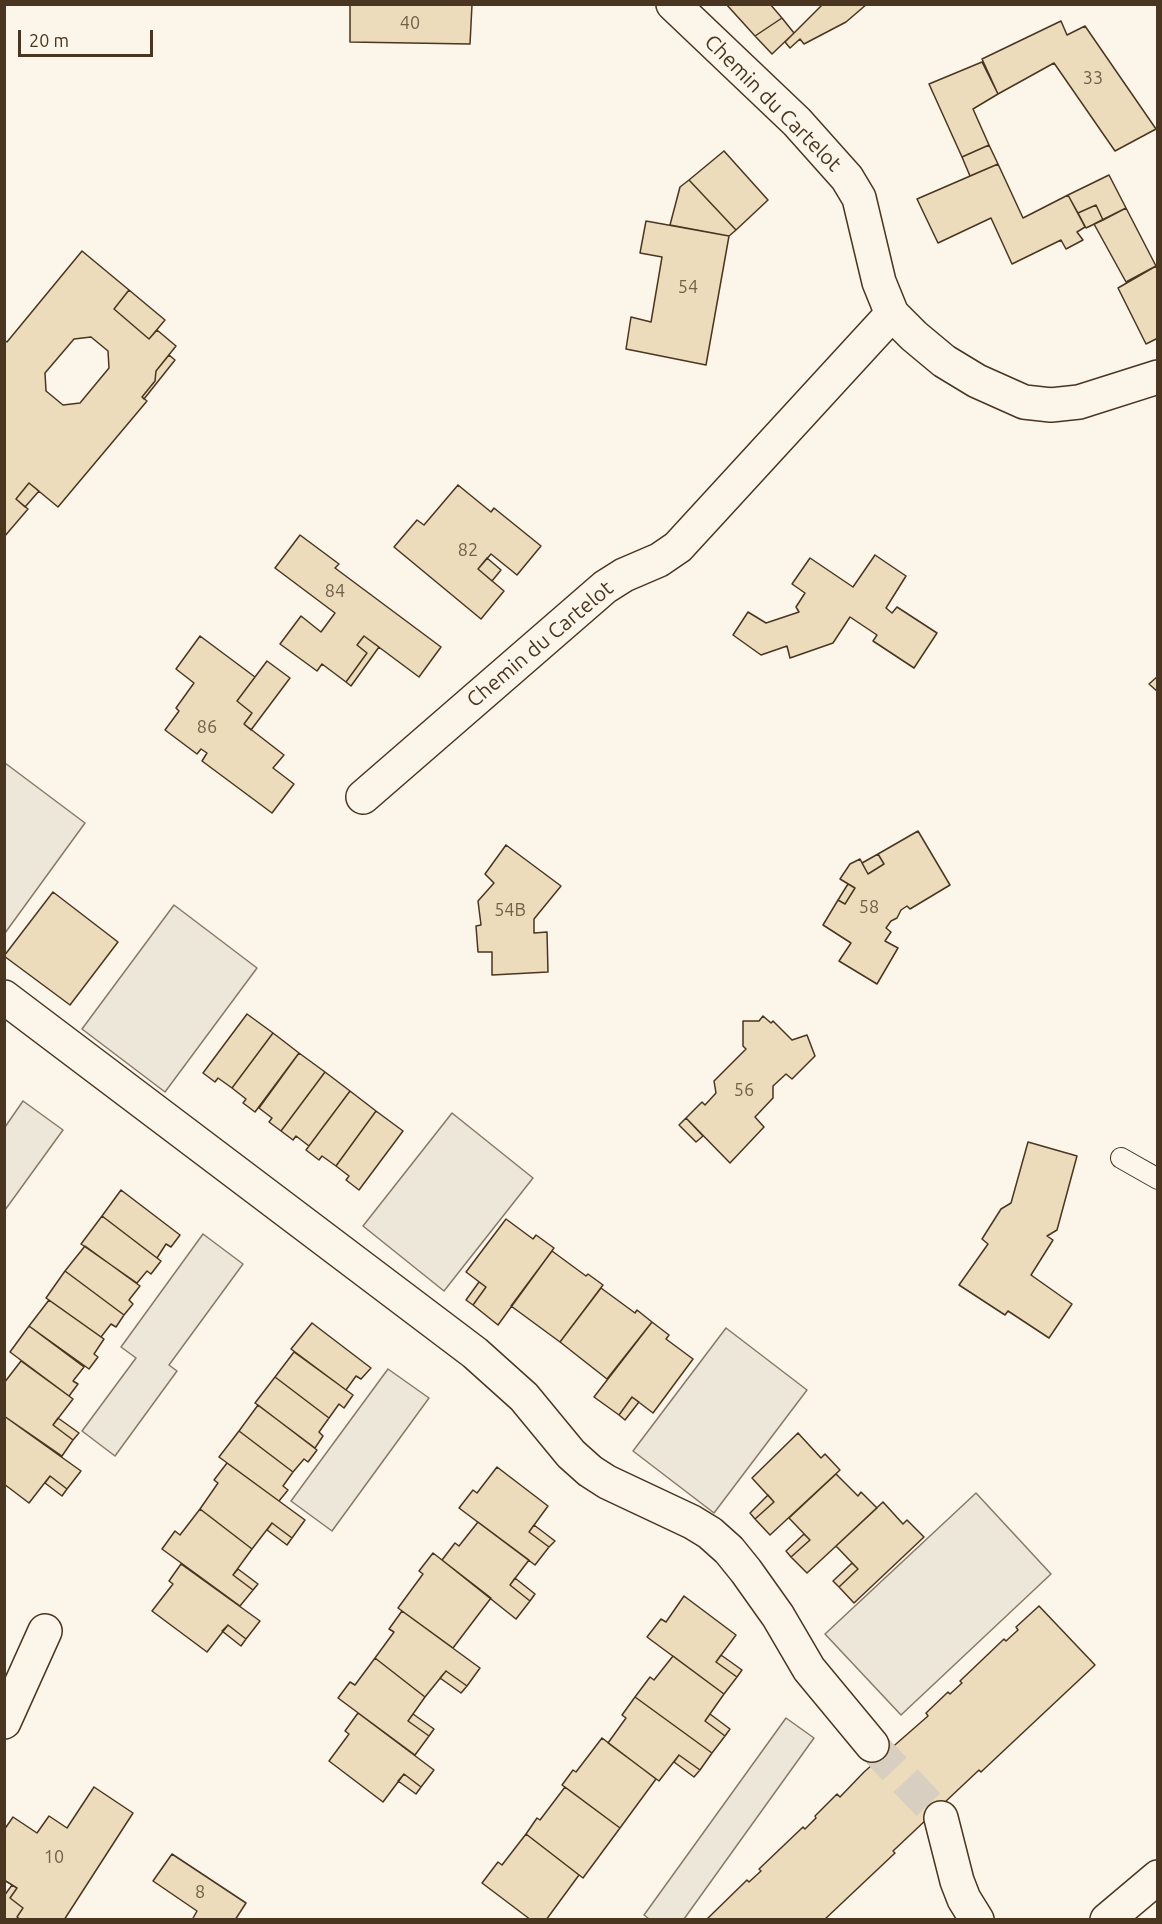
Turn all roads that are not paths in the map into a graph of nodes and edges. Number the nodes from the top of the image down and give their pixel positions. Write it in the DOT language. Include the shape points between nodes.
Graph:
graph roads {
  1 [pos="673,4"];
  2 [pos="892,314"];
  3 [pos="1158,377"];
  4 [pos="363,797"];
  5 [pos="4,997"];
  6 [pos="1121,1158"];
  7 [pos="1158,1179"];
  8 [pos="45,1631"];
  9 [pos="4,1722"];
  10 [pos="872,1745"];
  11 [pos="941,1818"];
  12 [pos="1158,1877"];
  13 [pos="977,1920"];
  14 [pos="1107,1920"];
  1 -- 2 [label="street, Chemin du Cartelot" via="797,122 847,178 859,198 879,282"];
  2 -- 3 [label="street, Chemin du Cartelot" via="944,361 976,381 1024,402 1079,402"];
  2 -- 4 [label="street, Chemin du Cartelot" via="678,547 604,587"];
  5 -- 10 [label="street" via="476,1353 524,1397 590,1471 710,1533 746,1571 809,1669"];
  6 -- 7 [label="lane"];
  8 -- 9 [label="street"];
  11 -- 13 [label="street" via="957,1881"];
  12 -- 14 [label="street"];
}
